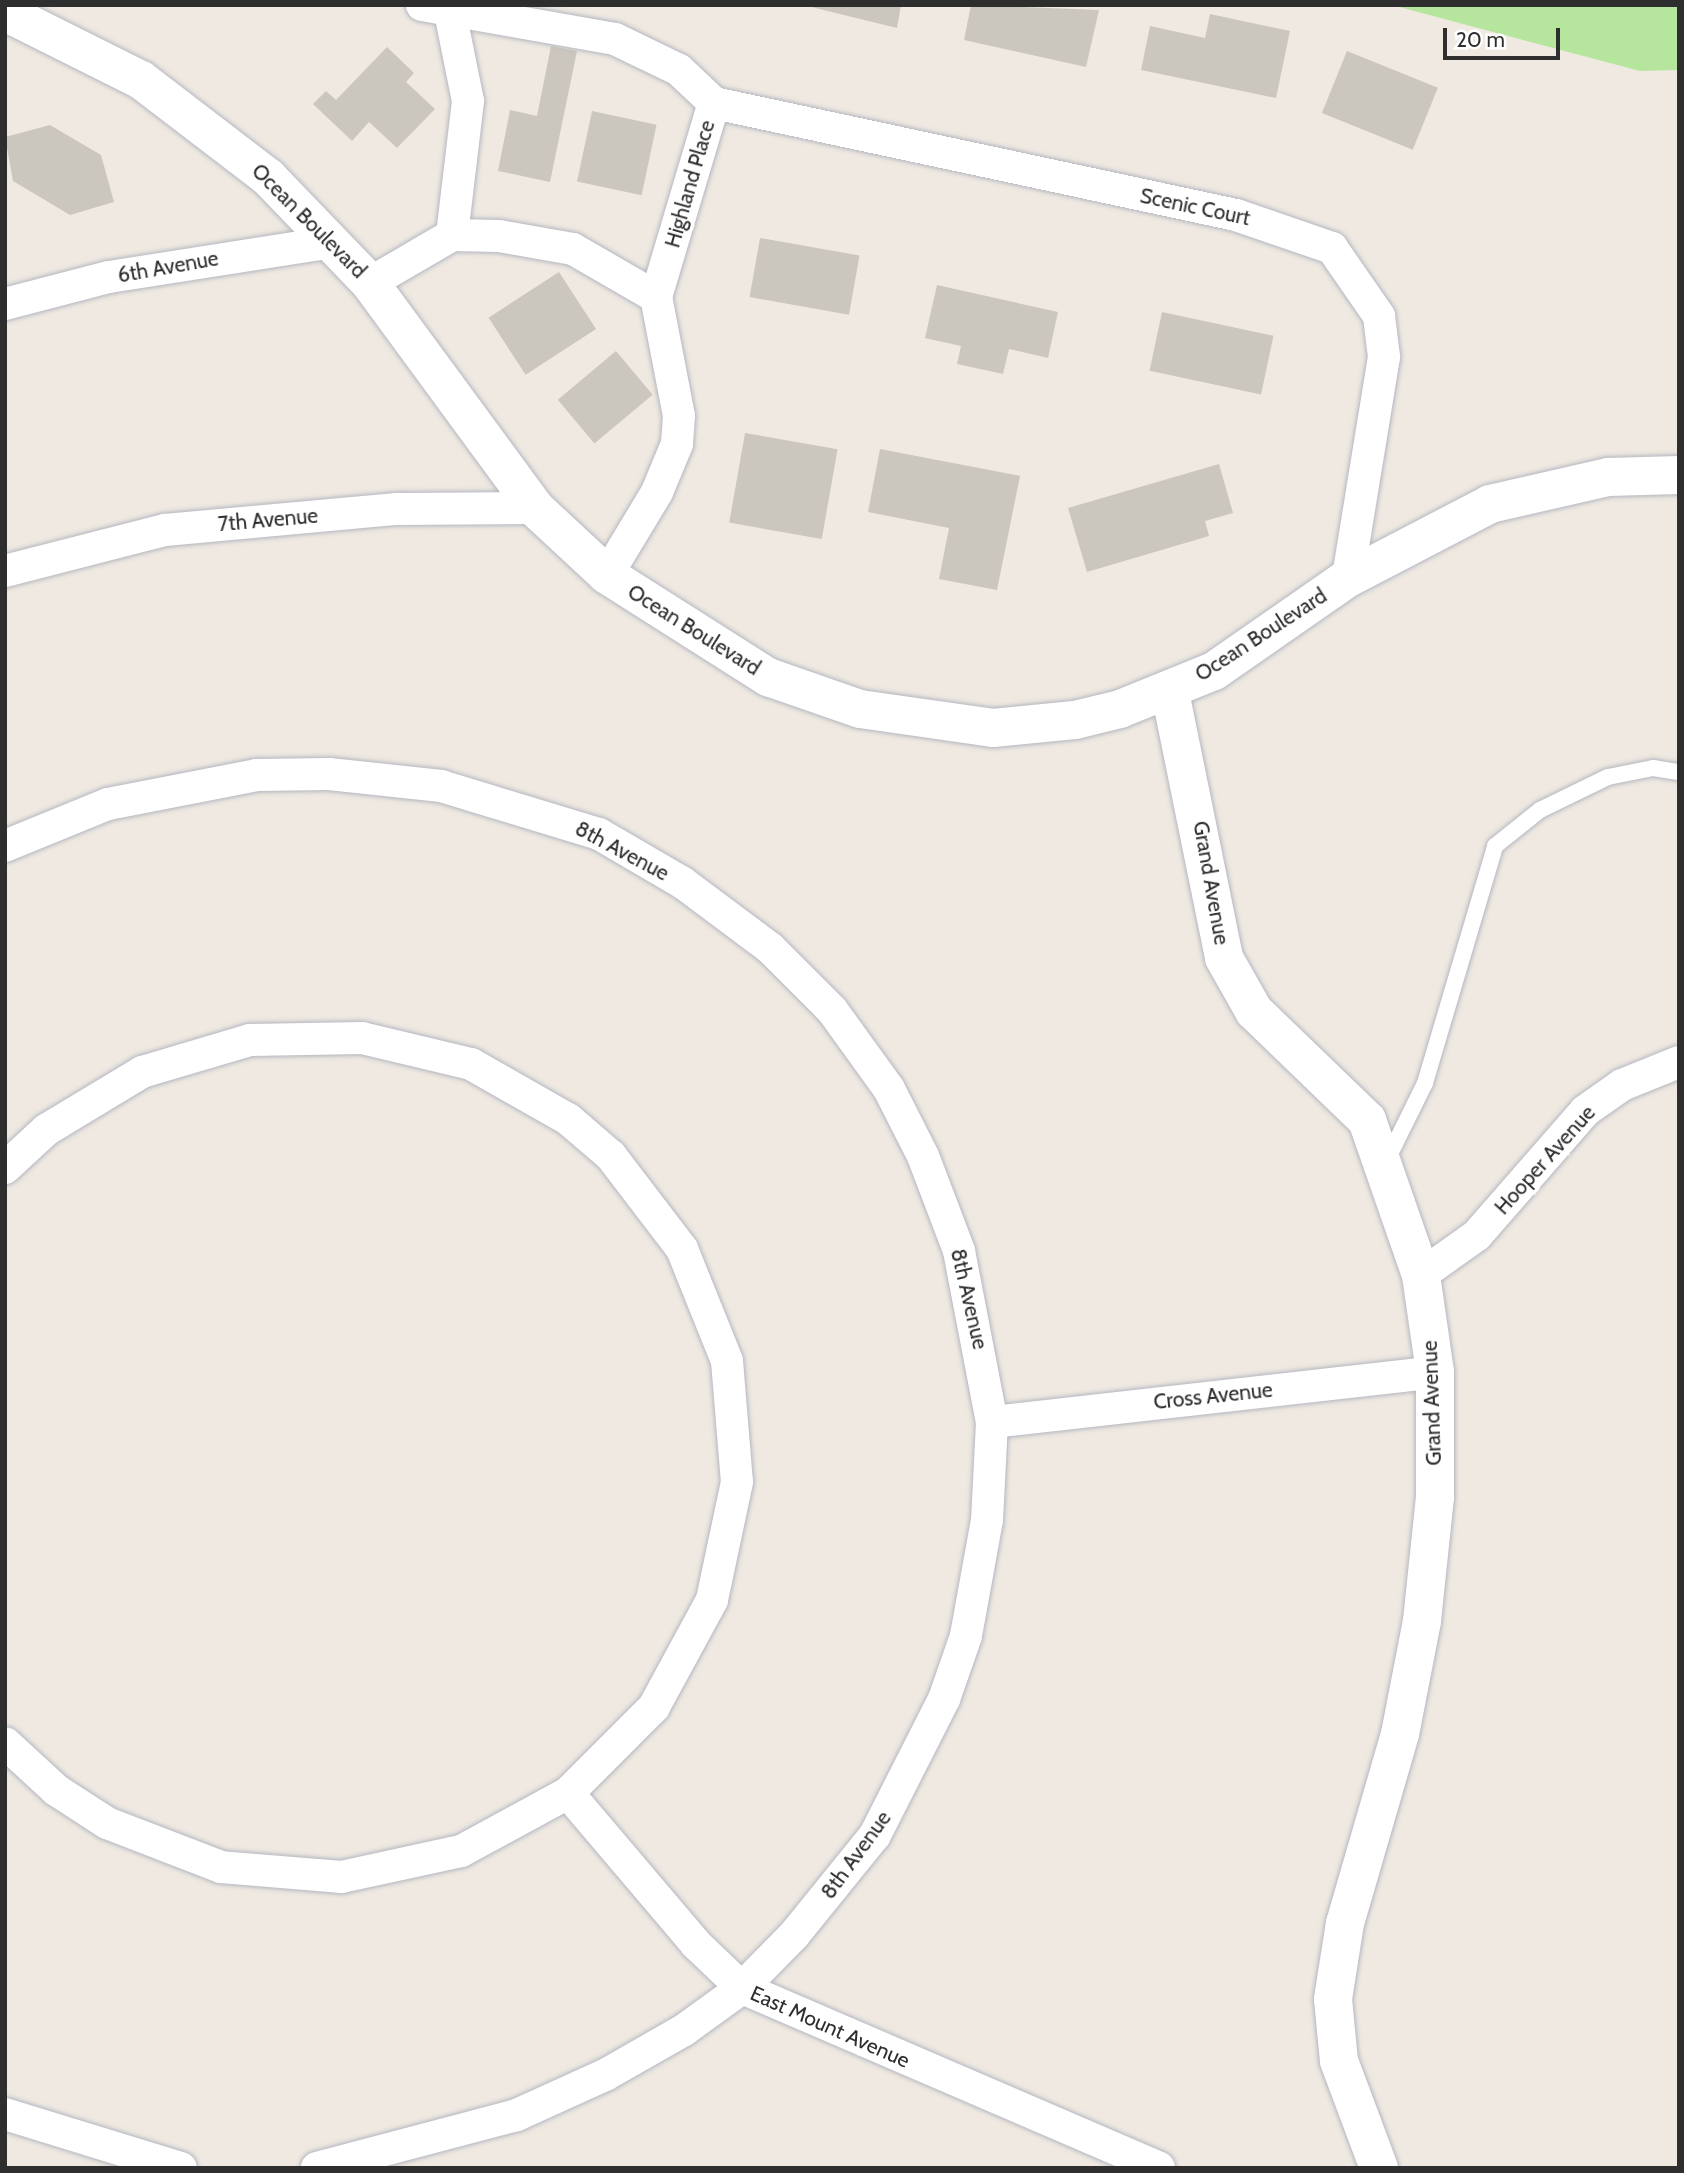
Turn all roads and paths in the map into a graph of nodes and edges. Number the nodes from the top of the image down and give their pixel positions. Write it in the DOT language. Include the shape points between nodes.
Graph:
graph roads {
  1 [pos="436,8"];
  2 [pos="12,20"];
  3 [pos="713,103"];
  4 [pos="452,235"];
  5 [pos="333,242"];
  6 [pos="370,283"];
  7 [pos="656,297"];
  8 [pos="5,304"];
  9 [pos="1679,475"];
  10 [pos="535,508"];
  11 [pos="5,571"];
  12 [pos="607,575"];
  13 [pos="1348,578"];
  14 [pos="1170,692"];
  15 [pos="1679,772"];
  16 [pos="5,846"];
  17 [pos="1679,1062"];
  18 [pos="1385,1164"];
  19 [pos="5,1168"];
  20 [pos="1421,1275"];
  21 [pos="1435,1372"];
  22 [pos="992,1422"];
  23 [pos="5,1743"];
  24 [pos="568,1793"];
  25 [pos="742,1988"];
  26 [pos="5,2113"];
  27 [pos="181,2168"];
  28 [pos="317,2168"];
  29 [pos="1159,2168"];
  30 [pos="1379,2168"];
  1 -- 3 [label="street, Highland Place" via="615,39 679,71"];
  1 -- 4 [label="street, Highland Place" via="468,101"];
  2 -- 5 [label="street, Ocean Boulevard" via="89,49 186,109"];
  3 -- 7 [label="street, Highland Place"];
  3 -- 13 [label="street, Scenic Court" via="1236,215 1332,248 1379,316 1384,358"];
  4 -- 6 [label="street"];
  4 -- 7 [label="street" via="543,240 573,249"];
  5 -- 6 [label="street, Ocean Boulevard"];
  5 -- 8 [label="street, 6th Avenue" via="109,277"];
  6 -- 10 [label="street, Ocean Boulevard"];
  7 -- 12 [label="street, Highland Place" via="679,416 677,444 666,475"];
  9 -- 13 [label="street, Ocean Boulevard" via="1608,477 1533,491 1436,528"];
  10 -- 11 [label="street, 7th Avenue" via="397,509 165,530"];
  10 -- 12 [label="street, Ocean Boulevard"];
  12 -- 14 [label="street, Ocean Boulevard" via="768,677 903,719 1035,726"];
  13 -- 14 [label="street, Ocean Boulevard" via="1214,671"];
  14 -- 18 [label="street, Grand Avenue" via="1224,958 1254,1011 1367,1120"];
  15 -- 18 [label="lane" via="1653,768 1608,778 1540,810 1495,846 1425,1083"];
  16 -- 22 [label="street, 8th Avenue" via="108,804 190,784 329,774 441,786 519,807 641,857 770,948 832,1010 889,1089 923,1156 959,1251"];
  17 -- 20 [label="street, Hooper Avenue" via="1622,1085 1586,1111 1477,1236"];
  18 -- 20 [label="street, Grand Avenue"];
  19 -- 24 [label="street" via="46,1130 142,1072 239,1042 306,1035 417,1047 471,1065 568,1119 634,1181 682,1249 709,1303 727,1361 737,1482 725,1554 687,1656 614,1753"];
  20 -- 21 [label="street, Grand Avenue"];
  21 -- 22 [label="street, Cross Avenue"];
  21 -- 30 [label="street, Grand Avenue" via="1435,1497 1422,1621 1400,1734 1345,1923 1333,1999 1339,2061"];
  22 -- 25 [label="street, 8th Avenue" via="972,1611 944,1699 875,1835 837,1886"];
  23 -- 24 [label="street" via="56,1790 107,1823 197,1860 281,1876 402,1868 495,1836"];
  24 -- 25 [label="street, East Mount Avenue" via="695,1944"];
  25 -- 28 [label="street, 8th Avenue" via="605,2076 517,2115"];
  25 -- 29 [label="street, East Mount Avenue"];
  26 -- 27 [label="street"];
}
